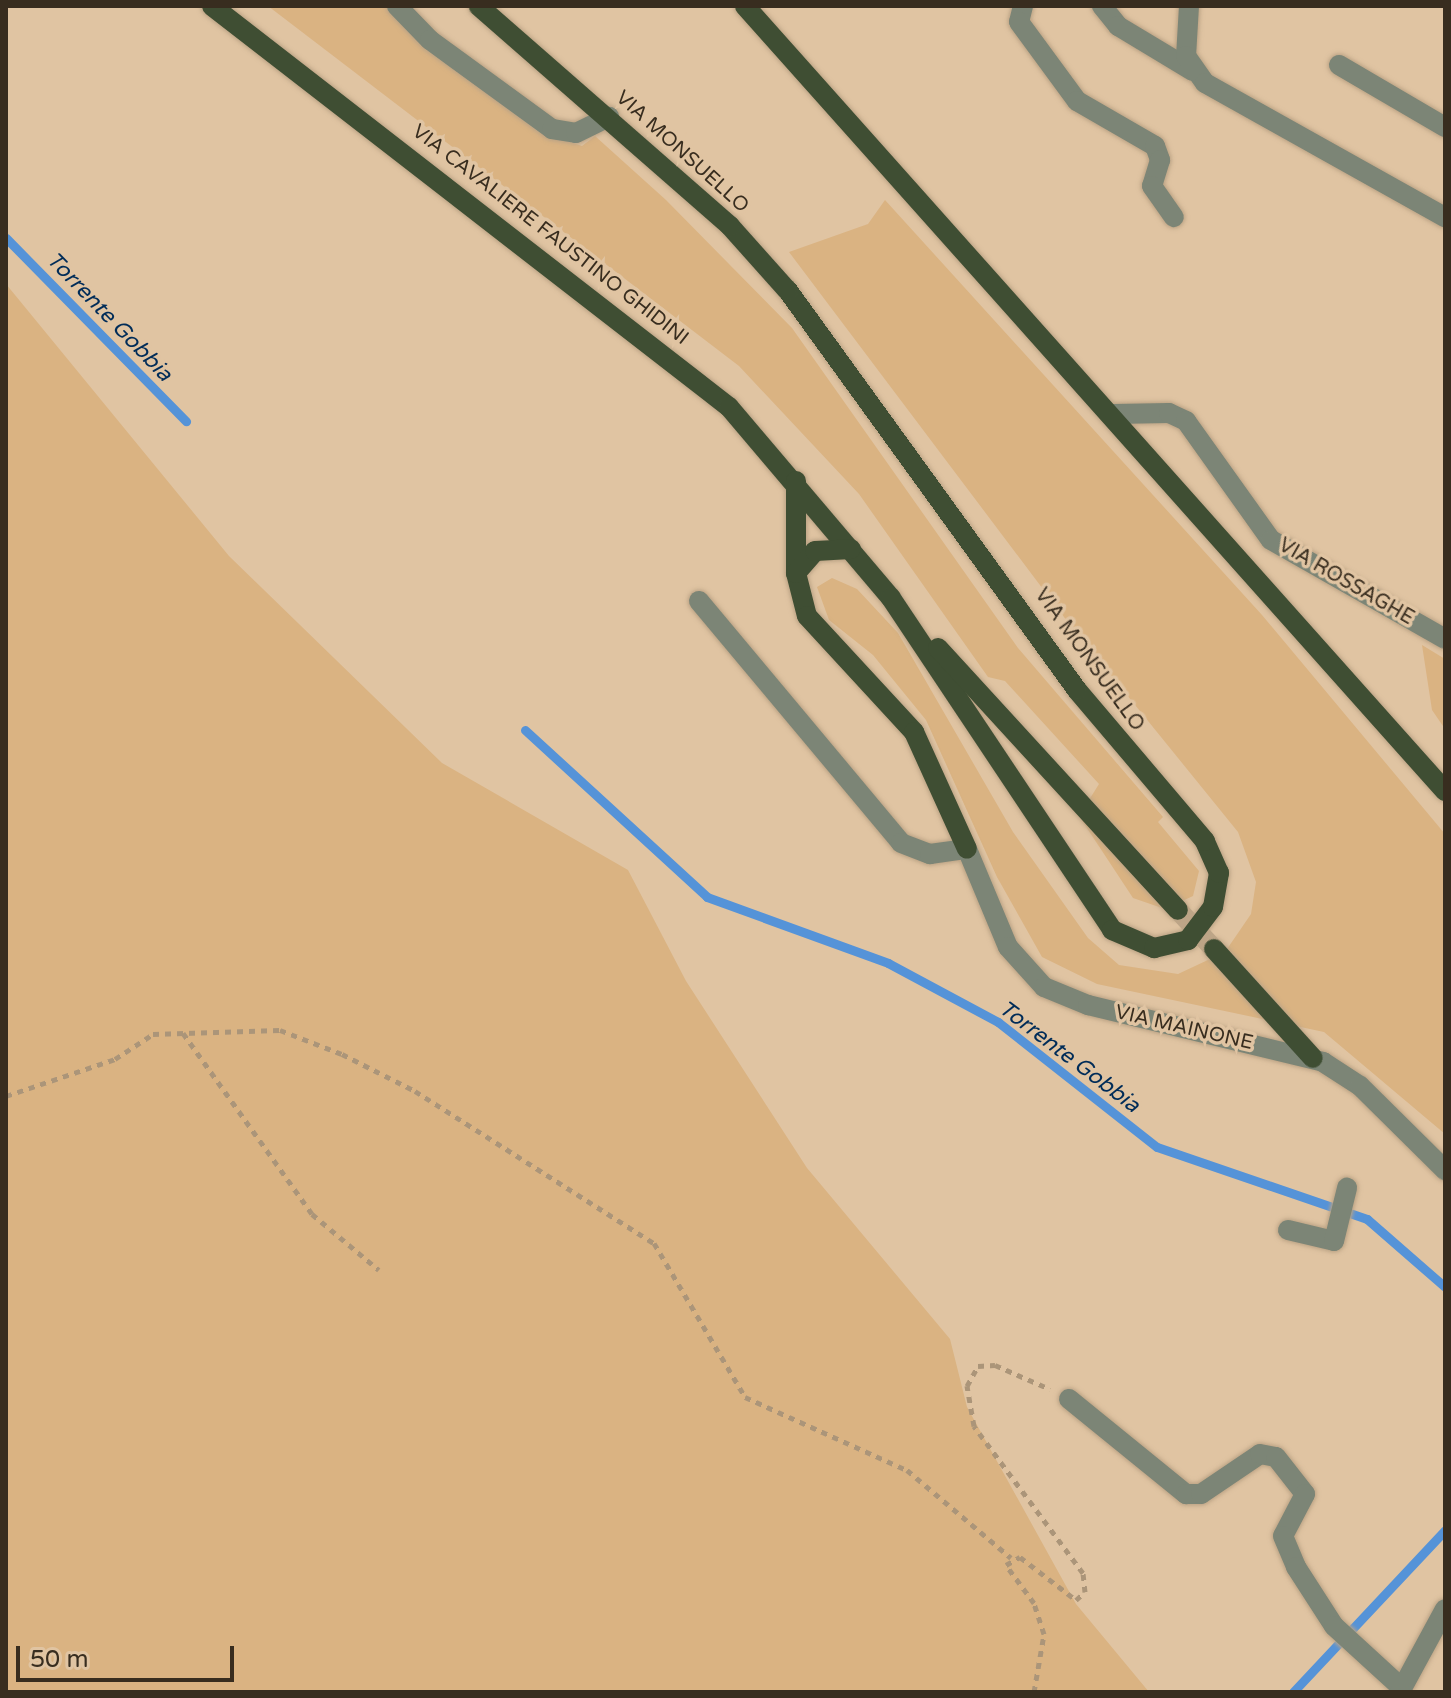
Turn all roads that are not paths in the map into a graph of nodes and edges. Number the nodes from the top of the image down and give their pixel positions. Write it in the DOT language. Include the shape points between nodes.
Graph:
graph roads {
  1 [pos="212,6"];
  2 [pos="397,6"];
  3 [pos="479,6"];
  4 [pos="745,6"];
  5 [pos="1023,6"];
  6 [pos="1102,6"];
  7 [pos="1189,6"];
  8 [pos="1339,65"];
  9 [pos="1193,71"];
  10 [pos="609,117"];
  11 [pos="1445,127"];
  12 [pos="1174,217"];
  13 [pos="1445,217"];
  14 [pos="1114,414"];
  15 [pos="796,481"];
  16 [pos="833,528"];
  17 [pos="851,549"];
  18 [pos="796,573"];
  19 [pos="885,591"];
  20 [pos="699,601"];
  21 [pos="1445,639"];
  22 [pos="1445,791"];
  23 [pos="967,849"];
  24 [pos="1178,910"];
  25 [pos="1214,949"];
  26 [pos="1313,1058"];
  27 [pos="1445,1170"];
  28 [pos="1347,1188"];
  29 [pos="1288,1230"];
  30 [pos="1069,1399"];
  31 [pos="1445,1609"];
  32 [pos="1401,1690"];
  1 -- 15 [label="main road, VIA CAVALIERE FAUSTINO GHIDINI" via="729,407"];
  2 -- 10 [label="street" via="430,40 552,129 576,133"];
  3 -- 10 [label="main road, VIA MONSUELLO"];
  4 -- 14 [label="main road" via="881,167"];
  5 -- 12 [label="street" via="1019,22 1077,101 1155,146 1152,186"];
  6 -- 9 [label="street" via="1118,26"];
  7 -- 9 [label="street" via="1186,56"];
  8 -- 11 [label="street"];
  9 -- 13 [label="street" via="1387,191"];
  10 -- 19 [label="main road, VIA MONSUELLO" via="730,226 787,290 1077,690 1205,841 1219,873 1213,907 1188,940 1154,948 1112,930"];
  14 -- 21 [label="street, VIA ROSSAGHE" via="1169,413 1186,421 1271,540"];
  14 -- 22 [label="main road"];
  15 -- 16 [label="main road, VIA CAVALIERE FAUSTINO GHIDINI"];
  15 -- 18 [label="main road"];
  16 -- 17 [label="main road, VIA MONSUELLO"];
  17 -- 18 [label="main road" via="815,551"];
  17 -- 19 [label="main road, VIA MONSUELLO"];
  18 -- 23 [label="main road" via="815,628 914,732"];
  19 -- 24 [label="main road"];
  20 -- 23 [label="street" via="901,843 930,854"];
  23 -- 26 [label="street, VIA MAINONE" via="1008,947 1044,987 1088,1005"];
  25 -- 26 [label="main road"];
  26 -- 27 [label="street, VIA MAINONE" via="1360,1086"];
  28 -- 29 [label="street" via="1334,1241"];
  30 -- 32 [label="street" via="1186,1494 1201,1494 1260,1454 1276,1457 1305,1494 1283,1536 1334,1626"];
  31 -- 32 [label="street"];
}
